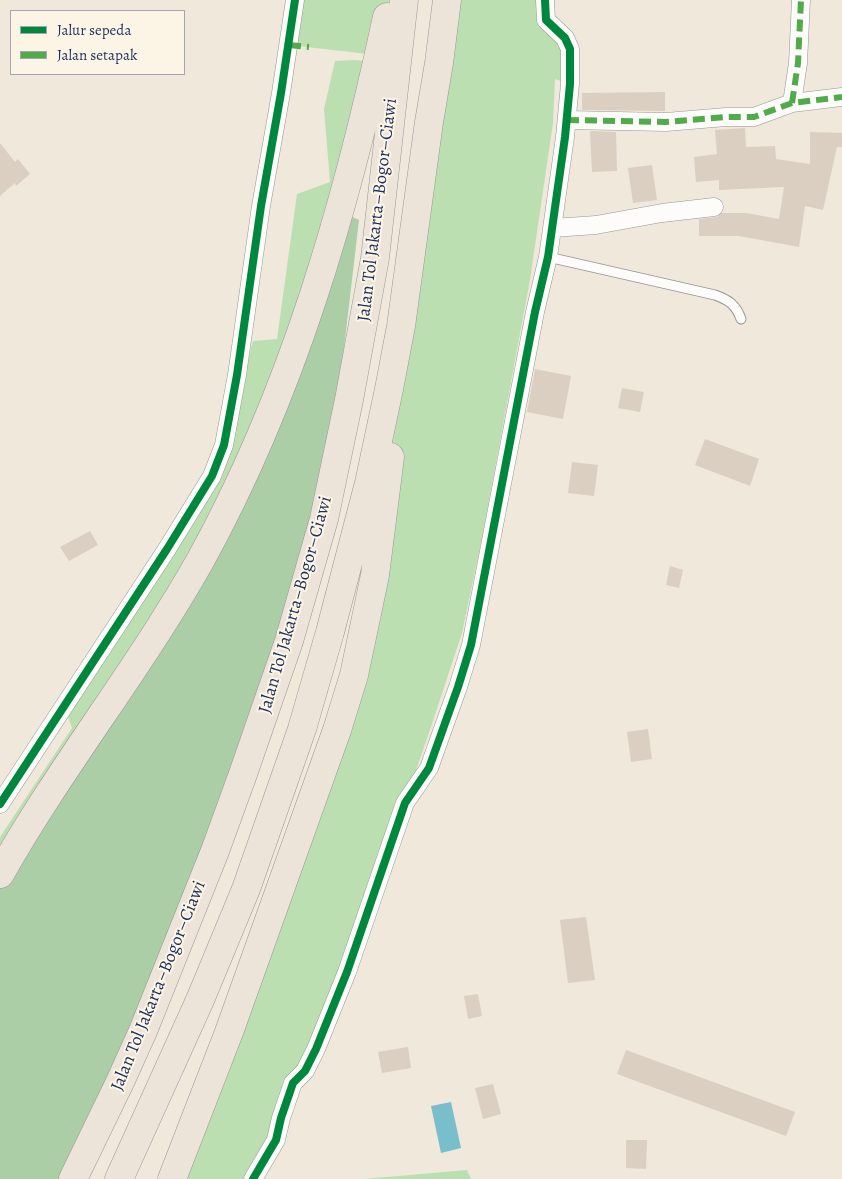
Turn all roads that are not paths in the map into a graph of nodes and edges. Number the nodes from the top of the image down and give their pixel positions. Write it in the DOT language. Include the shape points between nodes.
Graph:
graph roads {
  1 [pos="295,0"];
  2 [pos="390,0"];
  3 [pos="404,0"];
  4 [pos="447,0"];
  5 [pos="545,0"];
  6 [pos="801,0"];
  7 [pos="842,98"];
  8 [pos="792,103"];
  9 [pos="567,120"];
  10 [pos="714,207"];
  11 [pos="553,228"];
  12 [pos="548,257"];
  13 [pos="741,319"];
  14 [pos="400,326"];
  15 [pos="0,804"];
  16 [pos="0,874"];
  17 [pos="73,1179"];
  18 [pos="119,1179"];
  19 [pos="172,1179"];
  20 [pos="253,1179"];
  1 -- 15 [label="street" via="237,375 218,464 167,549"];
  2 -- 16 [label="highway" via="365,119 313,300 257,443 217,528 164,621"];
  3 -- 17 [label="highway, Jalan Tol Jakarta–Bogor–Ciawi" via="375,258 349,400 318,538 289,641 215,851 143,1031"];
  4 -- 14 [label="highway, Jalan Tol Jakarta–Bogor–Ciawi"];
  5 -- 9 [label="street" via="546,20 565,38 570,49"];
  6 -- 8 [label="street"];
  7 -- 8 [label="street"];
  8 -- 9 [label="street" via="754,117 666,122"];
  9 -- 11 [label="street"];
  10 -- 11 [label="street" via="596,225"];
  11 -- 12 [label="street"];
  12 -- 13 [label="lane" via="715,295 733,304"];
  12 -- 20 [label="street" via="476,626 463,671 429,768 405,803 347,972 316,1049 305,1071 293,1083 276,1140"];
  14 -- 18 [label="highway, Jalan Tol Jakarta–Bogor–Ciawi" via="369,483 299,738 242,897"];
  14 -- 19 [label="highway" via="384,517 354,675 229,1032"];
}
